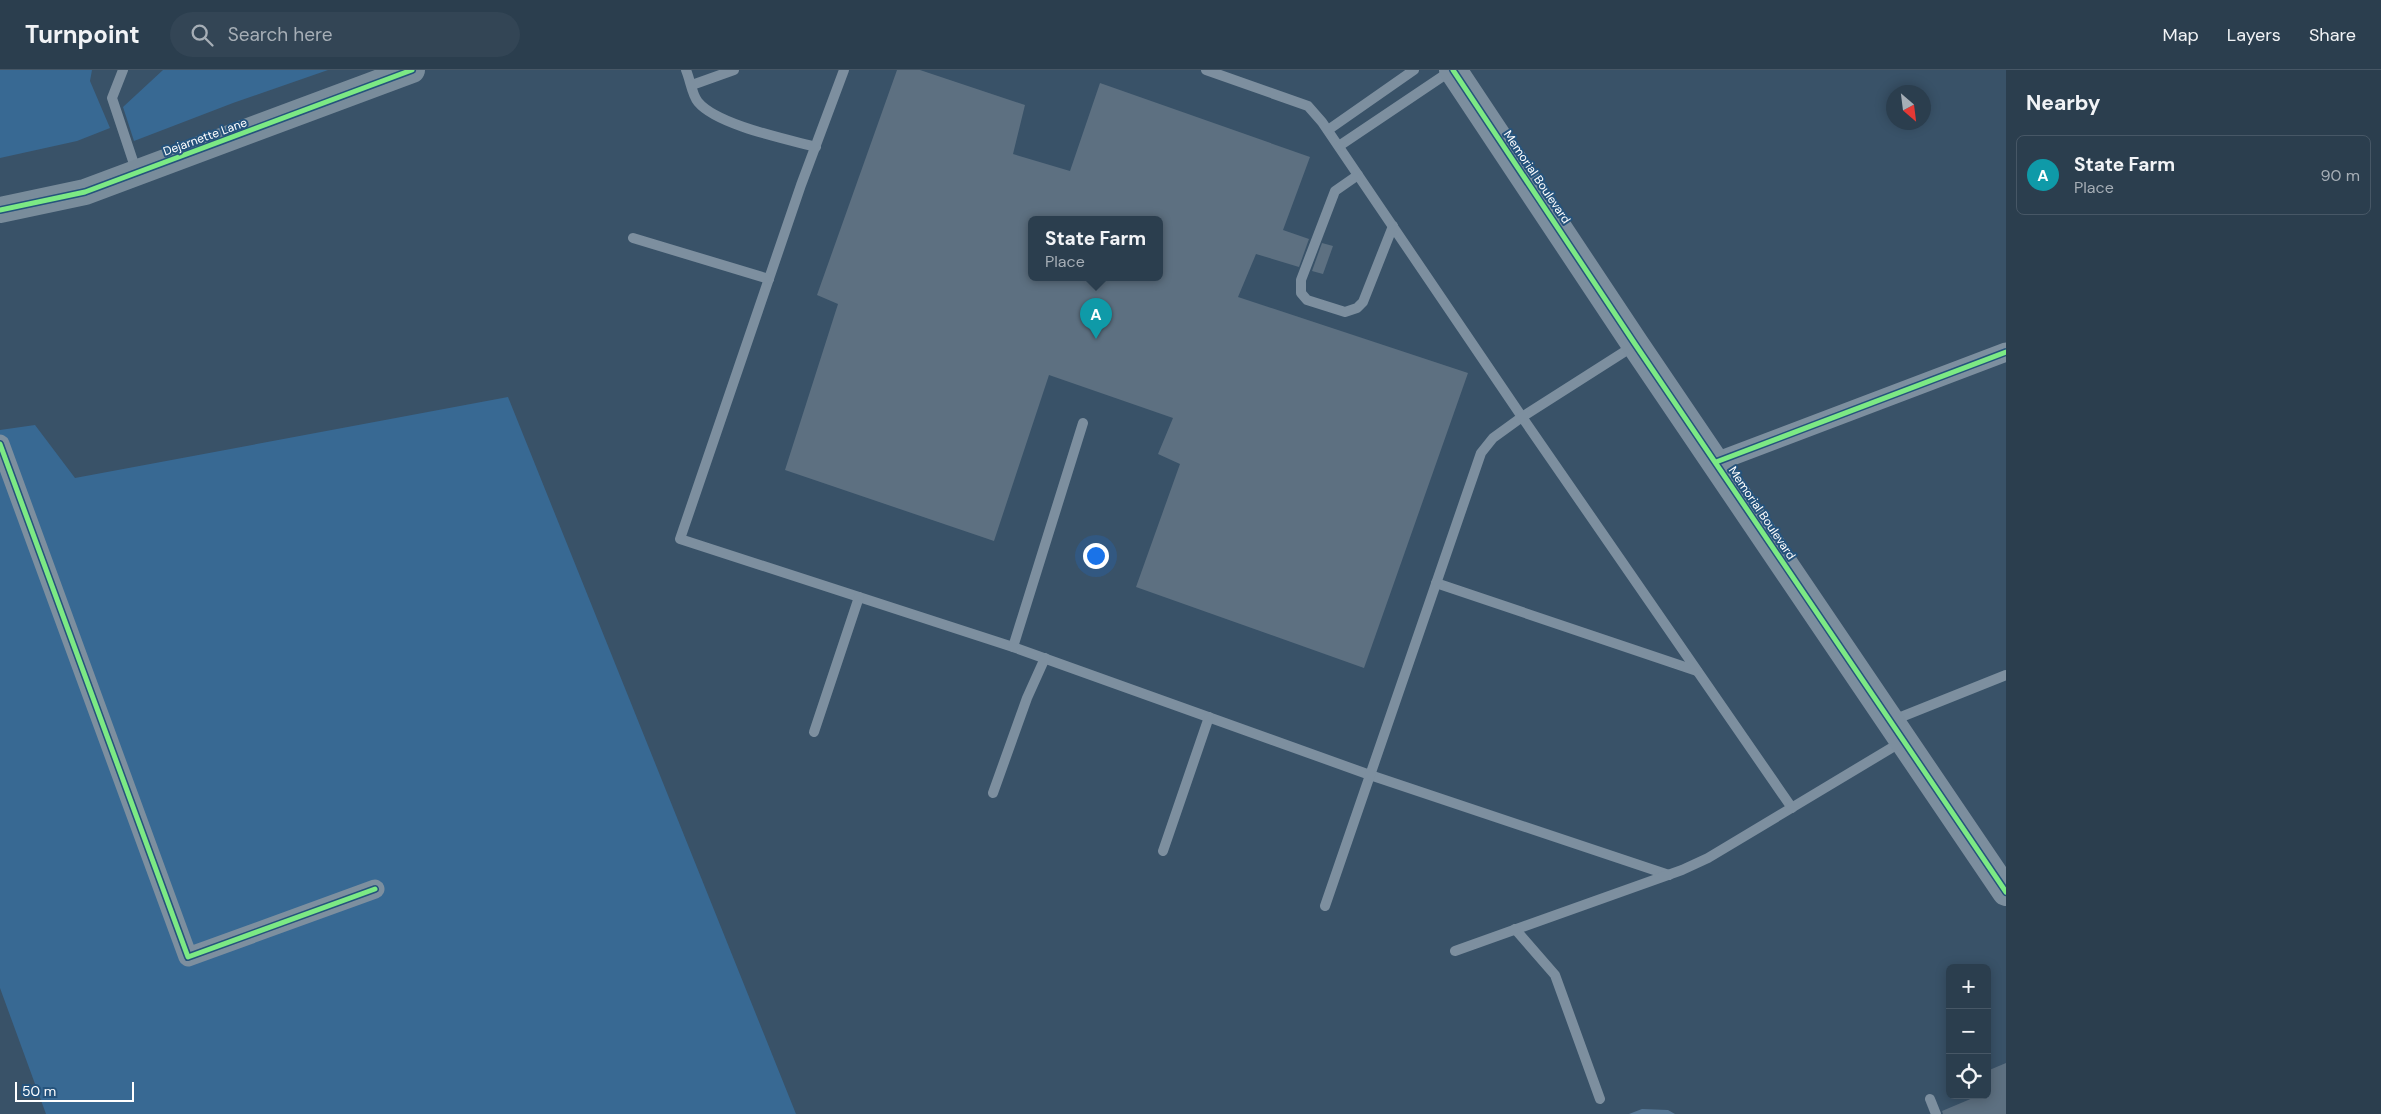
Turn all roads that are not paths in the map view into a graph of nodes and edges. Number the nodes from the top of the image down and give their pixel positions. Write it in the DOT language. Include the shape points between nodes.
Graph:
graph roads {
  1 [pos="123,70"];
  2 [pos="412,70"];
  3 [pos="686,70"];
  4 [pos="734,70"];
  5 [pos="844,70"];
  6 [pos="1206,70"];
  7 [pos="1414,70"];
  8 [pos="1453,70"];
  9 [pos="692,85"];
  10 [pos="1328,130"];
  11 [pos="1339,146"];
  12 [pos="816,147"];
  13 [pos="137,173"];
  14 [pos="1358,175"];
  15 [pos="0,210"];
  16 [pos="1393,226"];
  17 [pos="633,238"];
  18 [pos="769,279"];
  19 [pos="1635,344"];
  20 [pos="2006,352"];
  21 [pos="1522,417"];
  22 [pos="1083,423"];
  23 [pos="0,444"];
  24 [pos="1716,462"];
  25 [pos="1436,583"];
  26 [pos="859,597"];
  27 [pos="1013,647"];
  28 [pos="1044,658"];
  29 [pos="1697,671"];
  30 [pos="2006,675"];
  31 [pos="1210,717"];
  32 [pos="1897,731"];
  33 [pos="814,732"];
  34 [pos="1370,774"];
  35 [pos="993,793"];
  36 [pos="1792,808"];
  37 [pos="1163,851"];
  38 [pos="1669,874"];
  39 [pos="375,890"];
  40 [pos="2006,892"];
  41 [pos="1325,906"];
  42 [pos="1515,929"];
  43 [pos="1455,951"];
  44 [pos="1930,1098"];
  45 [pos="1600,1099"];
  46 [pos="1936,1114"];
  1 -- 13 [label="lane" via="112,98"];
  2 -- 13 [label="main road, Dejarnette Lane"];
  3 -- 9 [label="lane"];
  4 -- 9 [label="lane"];
  5 -- 12 [label="lane"];
  6 -- 10 [label="lane" via="1308,106"];
  7 -- 10 [label="lane"];
  8 -- 11 [label="lane"];
  8 -- 19 [label="main road, Memorial Boulevard"];
  9 -- 12 [label="lane" via="696,101 710,114"];
  10 -- 11 [label="lane"];
  11 -- 14 [label="lane"];
  12 -- 18 [label="lane"];
  13 -- 15 [label="main road, Dejarnette Lane" via="85,192"];
  14 -- 16 [label="lane"];
  14 -- 16 [label="lane" via="1335,191 1301,280 1301,292 1307,300 1345,312 1357,308 1363,302"];
  16 -- 21 [label="lane"];
  17 -- 18 [label="lane"];
  18 -- 26 [label="lane" via="680,539"];
  19 -- 21 [label="lane"];
  19 -- 24 [label="main road, Memorial Boulevard"];
  20 -- 24 [label="street"];
  21 -- 25 [label="lane" via="1493,438 1481,453"];
  21 -- 29 [label="lane"];
  22 -- 27 [label="lane"];
  23 -- 39 [label="street" via="188,957"];
  24 -- 32 [label="main road, Memorial Boulevard"];
  25 -- 29 [label="lane"];
  25 -- 34 [label="lane"];
  26 -- 27 [label="lane"];
  26 -- 33 [label="lane"];
  27 -- 28 [label="lane"];
  28 -- 31 [label="lane"];
  28 -- 35 [label="lane"];
  29 -- 36 [label="lane"];
  30 -- 32 [label="lane"];
  31 -- 34 [label="lane"];
  31 -- 37 [label="lane"];
  32 -- 36 [label="lane"];
  32 -- 40 [label="main road, Memorial Boulevard"];
  34 -- 38 [label="lane"];
  34 -- 41 [label="lane"];
  36 -- 38 [label="lane" via="1708,858"];
  38 -- 42 [label="lane"];
  42 -- 43 [label="lane"];
  42 -- 45 [label="lane" via="1555,975"];
  44 -- 46 [label="lane"];
}
